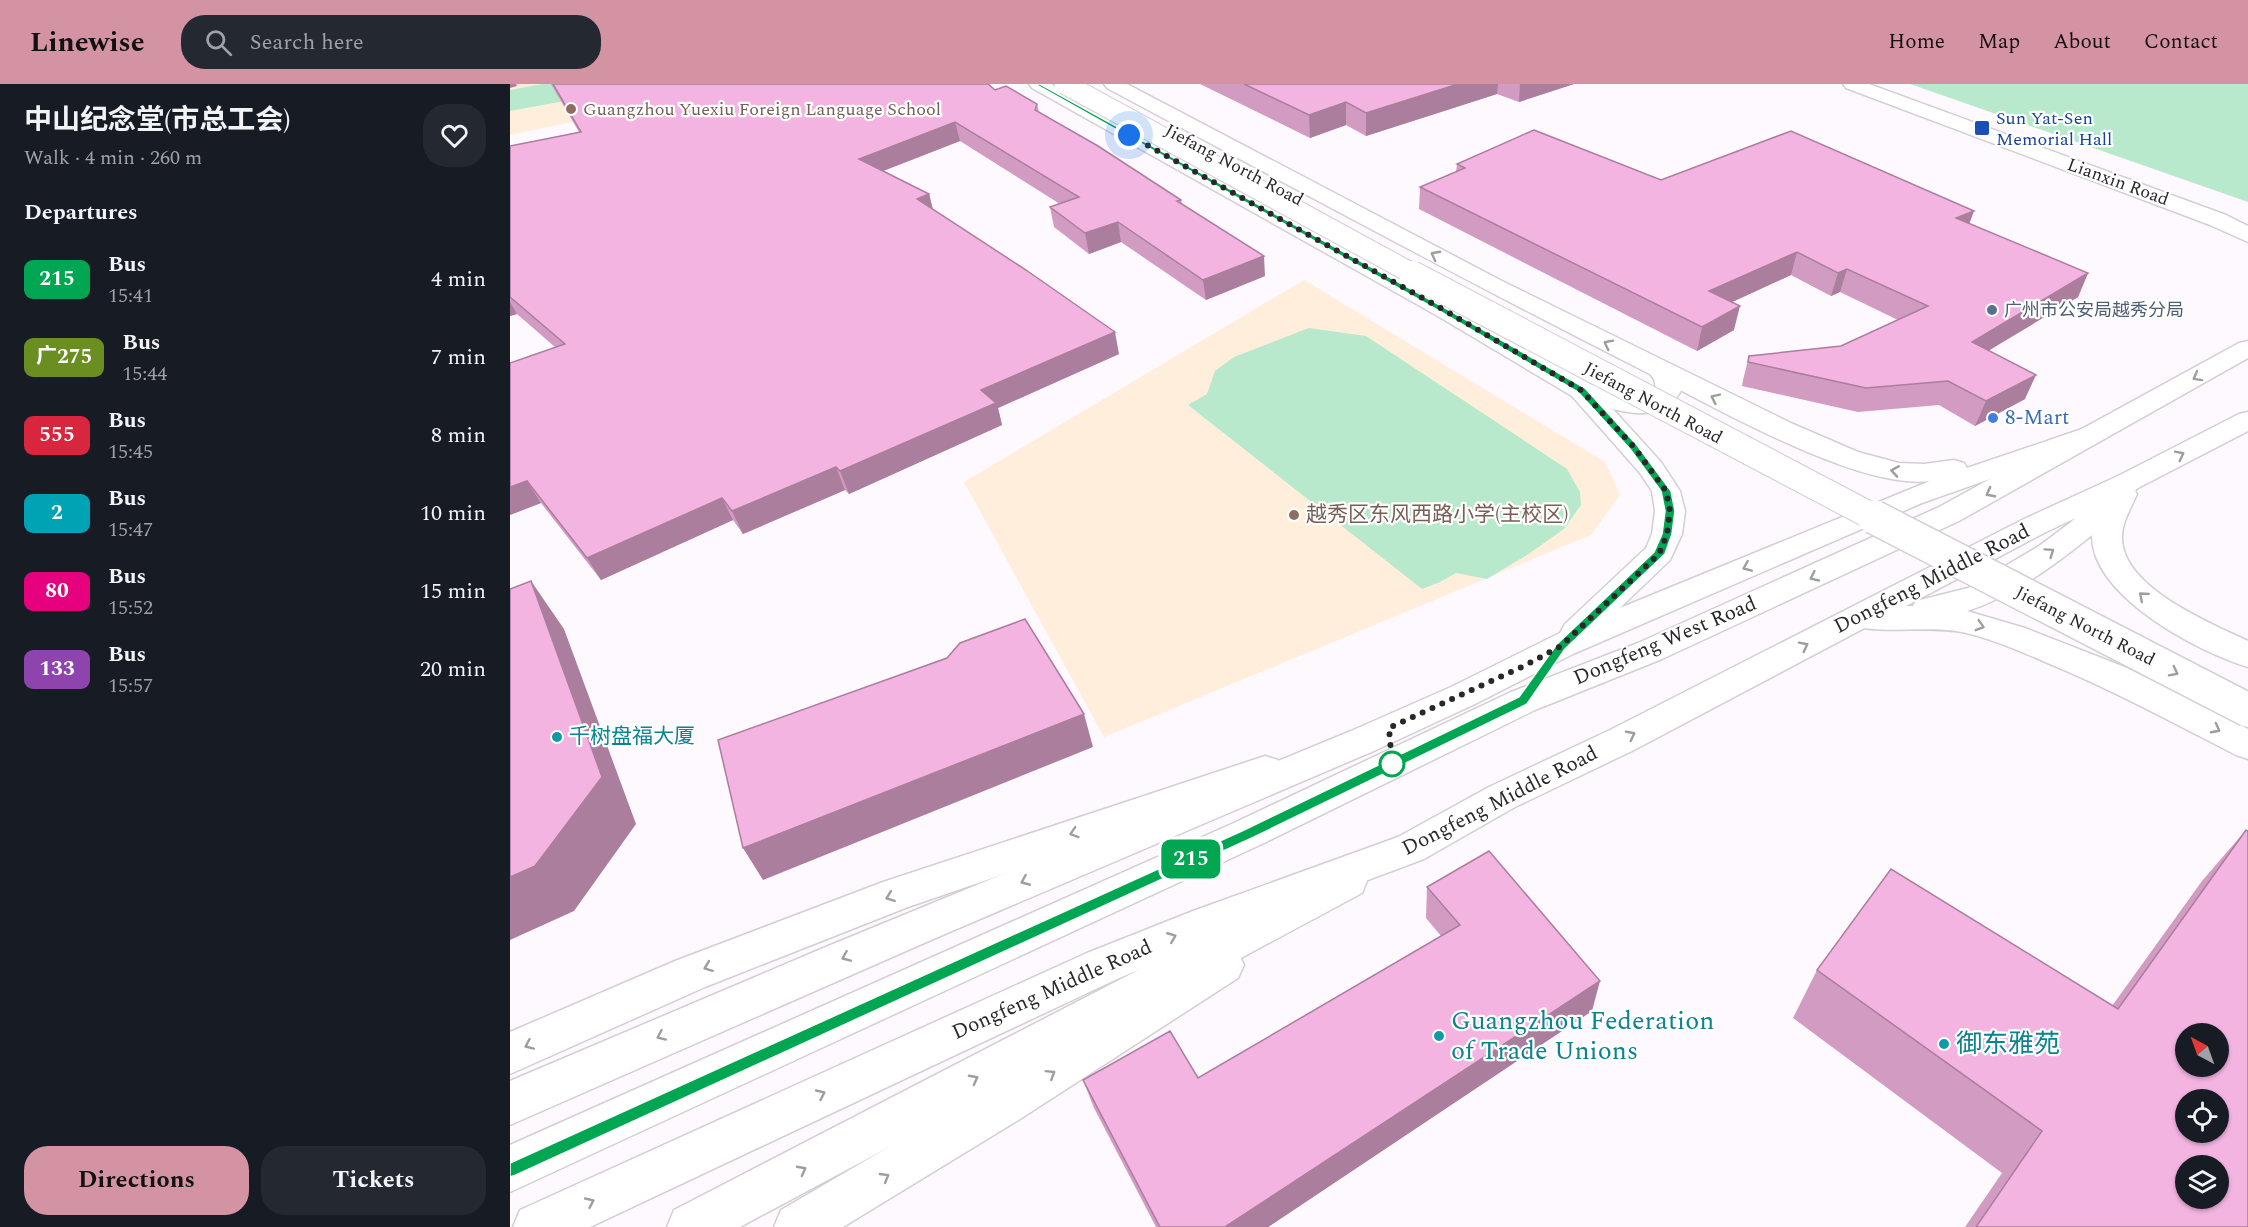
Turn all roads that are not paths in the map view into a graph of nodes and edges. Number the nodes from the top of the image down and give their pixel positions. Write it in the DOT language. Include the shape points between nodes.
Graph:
graph roads {
  1 [pos="1038,84"];
  2 [pos="1065,84"];
  3 [pos="1085,84"];
  4 [pos="1113,84"];
  5 [pos="1852,84"];
  6 [pos="1881,84"];
  7 [pos="2248,216"];
  8 [pos="2248,235"];
  9 [pos="2248,348"];
  10 [pos="1660,370"];
  11 [pos="1581,390"];
  12 [pos="2248,420"];
  13 [pos="2096,433"];
  14 [pos="2128,482"];
  15 [pos="1860,617"];
  16 [pos="1561,646"];
  17 [pos="2248,655"];
  18 [pos="2248,688"];
  19 [pos="1523,701"];
  20 [pos="2248,710"];
  21 [pos="1389,728"];
  22 [pos="2248,746"];
  23 [pos="1411,848"];
  24 [pos="510,1053"];
  25 [pos="510,1103"];
  26 [pos="510,1169"];
  27 [pos="537,1227"];
  28 [pos="691,1227"];
  29 [pos="798,1227"];
  1 -- 11 [label="main road, Jiefang North Road"];
  2 -- 20 [label="main road, Jiefang North Road, one-way, bridge" via="1413,276"];
  3 -- 18 [label="main road, Jiefang North Road" via="1696,411"];
  10 -- 4 [label="main road, Jiefang North Road, one-way"];
  5 -- 8 [label="main road, Lianxin Road" via="2218,220"];
  6 -- 7 [label="main road, Lianxin Road"];
  9 -- 13 [label="main road, one-way"];
  10 -- 11 [label="main road" via="1668,381 1668,391 1664,398 1646,405 1636,406"];
  13 -- 10 [label="main road, Jiefang North Road, one-way" via="1962,468 1898,472 1848,458"];
  11 -- 16 [label="main road, Jiefang North Road" via="1651,468 1666,491 1670,511 1659,554"];
  14 -- 12 [label="main road, one-way"];
  13 -- 16 [label="main road, one-way" via="1912,497"];
  13 -- 19 [label="main road, Dongfeng West Road, one-way" via="1949,514 1650,651"];
  15 -- 14 [label="main road, one-way" via="1949,606 1979,596 2050,553 2081,529"];
  17 -- 14 [label="main road, one-way" via="2147,601 2123,576 2107,543 2109,526"];
  15 -- 22 [label="main road, one-way" via="1962,621 2014,636 2115,677"];
  23 -- 15 [label="main road, Dongfeng Middle Road, one-way" via="1502,797"];
  16 -- 19 [label="main road, Jiefang North Road"];
  16 -- 21 [label="main road"];
  19 -- 26 [label="main road, Dongfeng West Road" via="1249,833"];
  21 -- 24 [label="main road, one-way" via="897,894 690,974"];
  21 -- 25 [label="main road, one-way" via="714,1012"];
  27 -- 23 [label="main road, Dongfeng Middle Road, one-way" via="1102,966"];
  28 -- 23 [label="main road, one-way"];
  29 -- 23 [label="main road, one-way" via="994,1110"];
}
